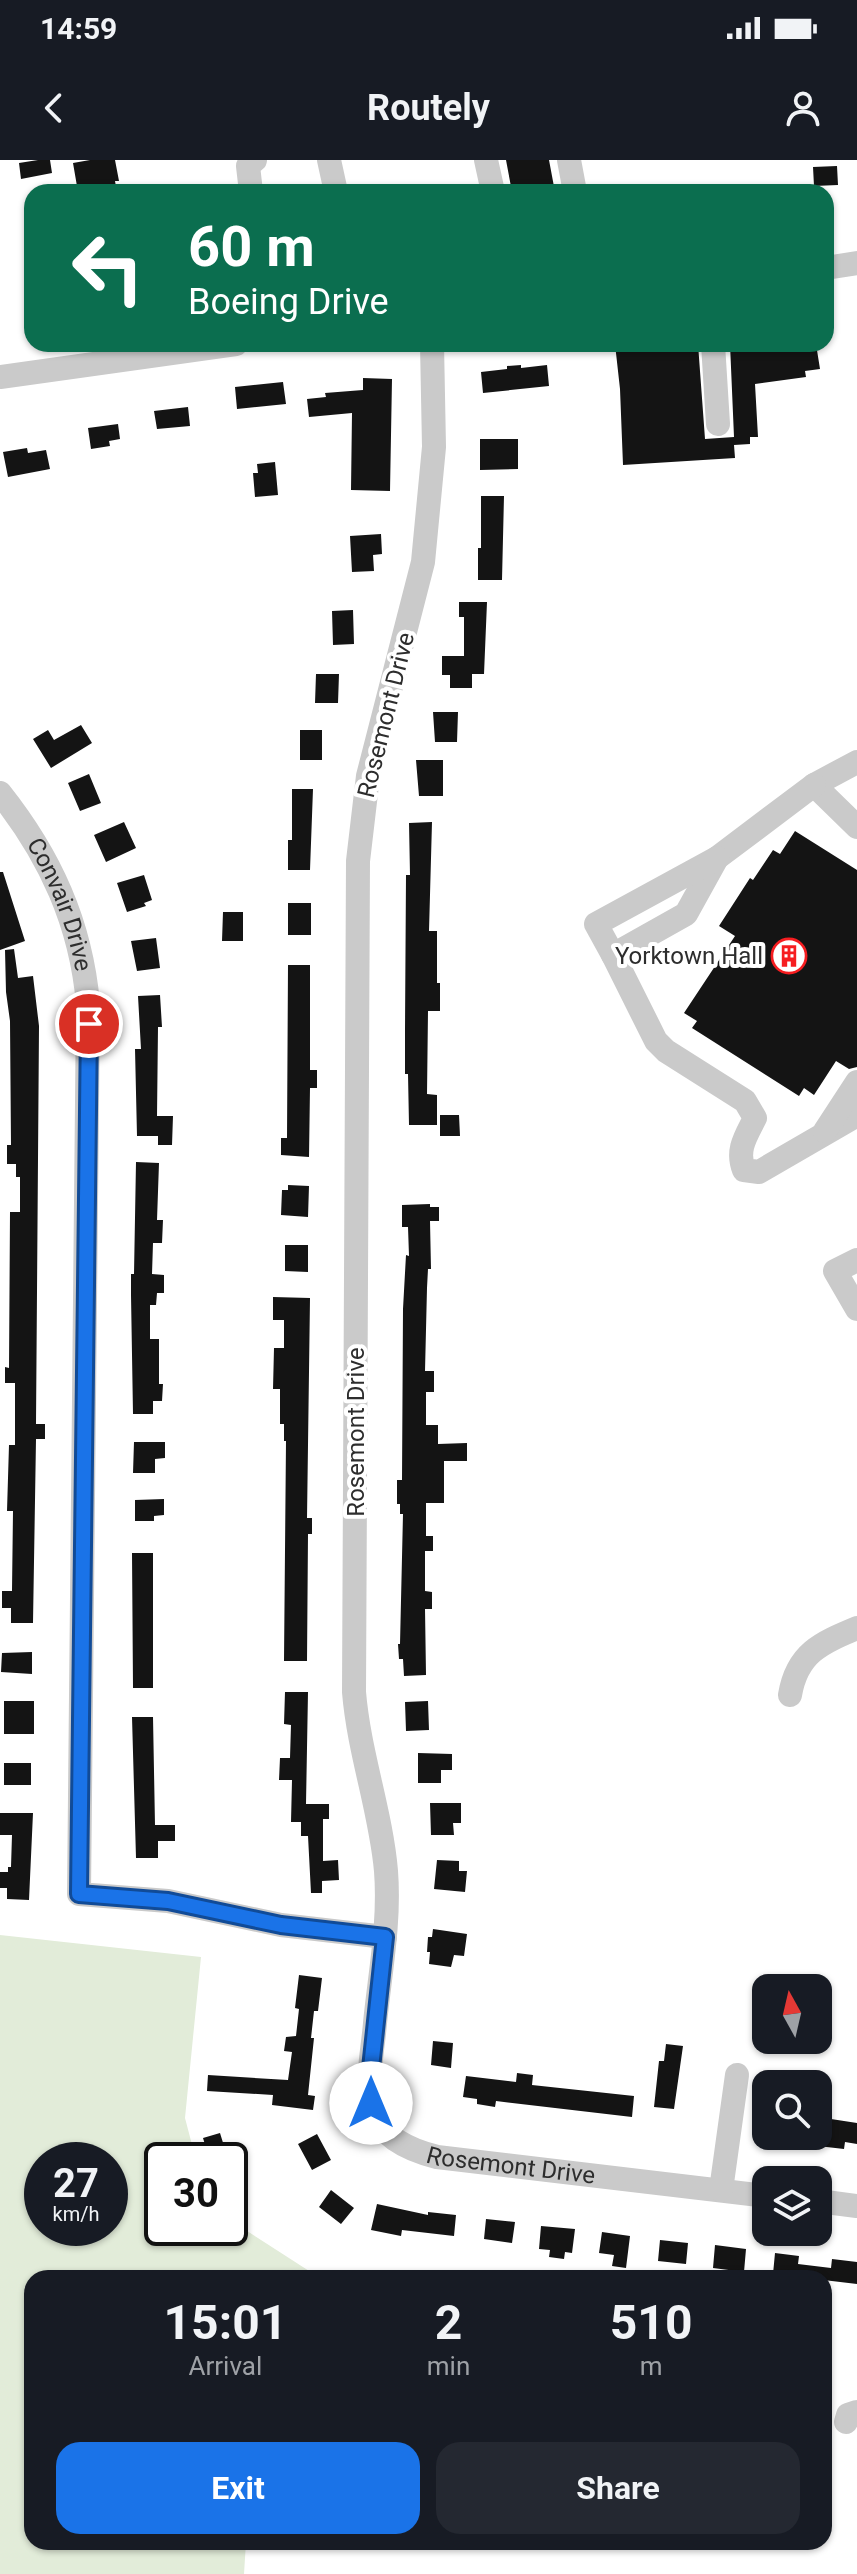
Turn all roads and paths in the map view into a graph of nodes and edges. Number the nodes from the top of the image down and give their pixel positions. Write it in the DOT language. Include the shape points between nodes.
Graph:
graph roads {
  1 [pos="255,160"];
  2 [pos="329,160"];
  3 [pos="486,160"];
  4 [pos="569,160"];
  5 [pos="250,184"];
  6 [pos="334,184"];
  7 [pos="491,184"];
  8 [pos="574,184"];
  9 [pos="857,263"];
  10 [pos="834,267"];
  11 [pos="125,352"];
  12 [pos="432,352"];
  13 [pos="714,352"];
  14 [pos="0,377"];
  15 [pos="718,424"];
  16 [pos="857,762"];
  17 [pos="814,785"];
  18 [pos="0,793"];
  19 [pos="857,827"];
  20 [pos="717,858"];
  21 [pos="613,955"];
  22 [pos="857,1082"];
  23 [pos="857,1115"];
  24 [pos="824,1133"];
  25 [pos="857,1260"];
  26 [pos="857,1309"];
  27 [pos="857,1628"];
  28 [pos="790,1695"];
  29 [pos="385,1937"];
  30 [pos="737,2075"];
  31 [pos="721,2190"];
  32 [pos="752,2194"];
  33 [pos="832,2203"];
  34 [pos="857,2206"];
  1 -- 5 [label="street" via="248,166"];
  2 -- 6 [label="street"];
  3 -- 7 [label="street"];
  4 -- 8 [label="street"];
  9 -- 10 [label="street"];
  11 -- 14 [label="street"];
  12 -- 29 [label="street, Rosemont Drive" via="434,447 425,551 368,776 358,861 354,1692 386,1871"];
  13 -- 15 [label="street"];
  16 -- 17 [label="street"];
  17 -- 19 [label="street"];
  17 -- 20 [label="street"];
  18 -- 29 [label="street, Convair Drive" via="38,845 61,889 82,958 88,1004 79,1894 168,1901 281,1925"];
  20 -- 21 [label="street" via="686,914"];
  20 -- 21 [label="street" via="596,924"];
  21 -- 24 [label="street" via="656,1041 751,1108 755,1118 741,1146 744,1170 759,1172"];
  22 -- 24 [label="street"];
  23 -- 24 [label="street"];
  25 -- 26 [label="street" via="835,1271"];
  27 -- 28 [label="street" via="809,1654 793,1678"];
  29 -- 31 [label="street, Rosemont Drive" via="370,2086 375,2116 393,2137 421,2153 456,2160"];
  30 -- 31 [label="street"];
  31 -- 32 [label="street, Rosemont Drive"];
  33 -- 34 [label="street"];
}
